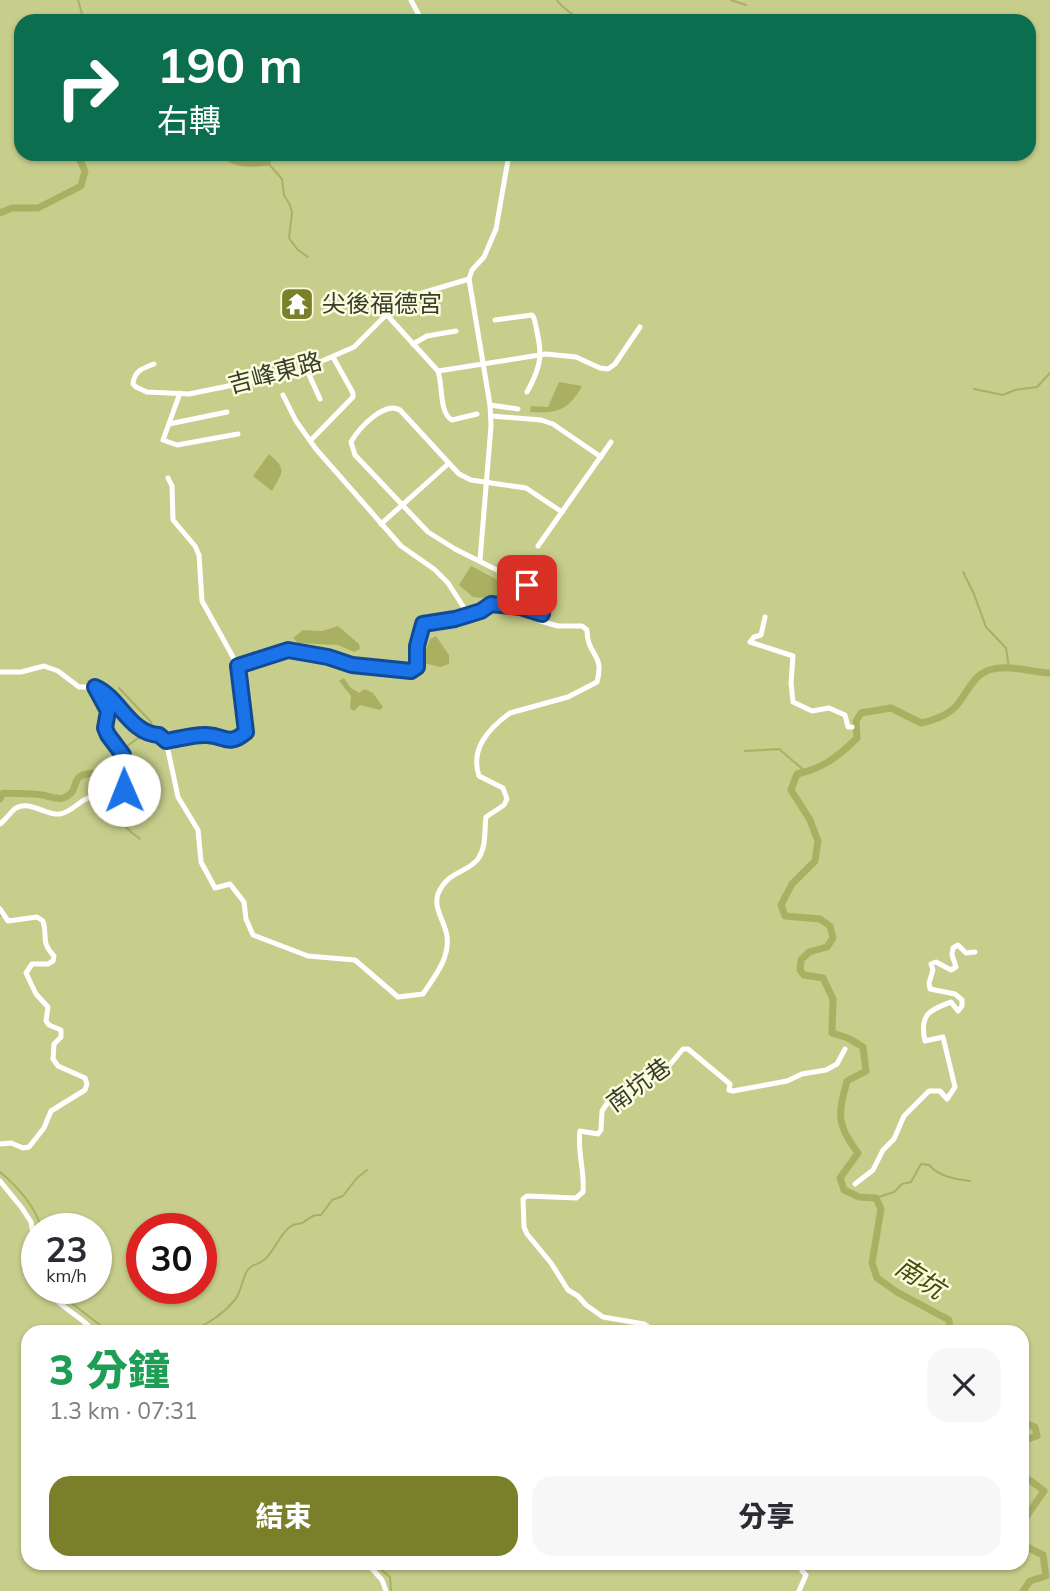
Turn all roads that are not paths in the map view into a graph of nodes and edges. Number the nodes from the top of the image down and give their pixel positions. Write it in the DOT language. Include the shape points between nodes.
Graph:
graph roads {
  1 [pos="508,161"];
  2 [pos="469,279"];
  3 [pos="386,314"];
  4 [pos="495,320"];
  5 [pos="640,327"];
  6 [pos="456,331"];
  7 [pos="413,344"];
  8 [pos="541,355"];
  9 [pos="333,357"];
  10 [pos="154,364"];
  11 [pos="483,364"];
  12 [pos="306,368"];
  13 [pos="438,371"];
  14 [pos="527,392"];
  15 [pos="180,393"];
  16 [pos="283,395"];
  17 [pos="320,398"];
  18 [pos="490,405"];
  19 [pos="518,409"];
  20 [pos="228,412"];
  21 [pos="477,414"];
  22 [pos="491,416"];
  23 [pos="169,424"];
  24 [pos="238,434"];
  25 [pos="311,440"];
  26 [pos="611,442"];
  27 [pos="601,457"];
  28 [pos="448,464"];
  29 [pos="168,478"];
  30 [pos="487,483"];
  31 [pos="402,506"];
  32 [pos="562,512"];
  33 [pos="381,524"];
  34 [pos="538,546"];
  35 [pos="480,560"];
  36 [pos="468,614"];
  37 [pos="542,614"];
  38 [pos="765,617"];
  39 [pos="238,666"];
  40 [pos="0,672"];
  41 [pos="95,687"];
  42 [pos="852,727"];
  43 [pos="166,741"];
  44 [pos="0,824"];
  45 [pos="0,909"];
  46 [pos="975,952"];
  47 [pos="845,1049"];
  48 [pos="0,1144"];
  49 [pos="0,1181"];
  50 [pos="855,1184"];
  51 [pos="26,1213"];
  52 [pos="62,1304"];
  53 [pos="89,1325"];
  54 [pos="646,1325"];
  55 [pos="374,1570"];
  56 [pos="803,1570"];
  57 [pos="386,1591"];
  58 [pos="799,1591"];
  1 -- 2 [label="street" via="496,229"];
  2 -- 3 [label="street, 吉峰東路" via="402,299"];
  2 -- 11 [label="street"];
  3 -- 7 [label="street"];
  3 -- 9 [label="street, 吉峰東路" via="354,347"];
  4 -- 8 [label="street" via="532,315"];
  5 -- 8 [label="street" via="608,369 576,358"];
  6 -- 7 [label="street" via="427,336"];
  7 -- 13 [label="street"];
  8 -- 11 [label="street"];
  8 -- 14 [label="street"];
  9 -- 12 [label="street, 吉峰東路"];
  9 -- 25 [label="street" via="353,397"];
  10 -- 15 [label="street, 吉峰東路" via="141,369 133,384 147,392"];
  11 -- 13 [label="street"];
  11 -- 18 [label="street"];
  12 -- 15 [label="street, 吉峰東路"];
  12 -- 17 [label="street"];
  13 -- 21 [label="street" via="447,418"];
  15 -- 23 [label="street"];
  16 -- 25 [label="street"];
  18 -- 19 [label="street"];
  18 -- 22 [label="street"];
  20 -- 23 [label="street"];
  22 -- 27 [label="street" via="553,424"];
  22 -- 30 [label="street"];
  23 -- 24 [label="street" via="163,440 177,445"];
  25 -- 33 [label="street"];
  26 -- 27 [label="street"];
  27 -- 32 [label="street"];
  28 -- 30 [label="street" via="465,478"];
  28 -- 31 [label="street"];
  28 -- 31 [label="street" via="396,408 385,409 369,423 351,442 352,449"];
  29 -- 39 [label="street" via="173,520 199,555 202,601"];
  30 -- 32 [label="street" via="526,488"];
  30 -- 35 [label="street"];
  31 -- 33 [label="street"];
  31 -- 35 [label="street" via="428,532"];
  32 -- 34 [label="street"];
  33 -- 36 [label="street" via="401,546 441,576"];
  35 -- 37 [label="street" via="527,585 543,605"];
  36 -- 37 [label="street" via="496,604"];
  36 -- 39 [label="street" via="423,624 417,667 411,671 352,665 288,650"];
  37 -- 43 [label="street" via="540,621 587,630 587,642 601,667 597,682 568,697 510,713 478,746 475,765 479,776 503,788 507,799 486,817 486,835 477,860 451,875 439,892 437,904 447,946 444,962 423,994 398,997 355,960 308,956 253,935 244,902 230,884 215,888 201,862 198,830 178,797"];
  38 -- 42 [label="street" via="761,635 750,642 793,656 793,702 813,711 829,708 845,715"];
  39 -- 43 [label="street" via="246,732 229,741 208,735"];
  40 -- 41 [label="street" via="44,666 79,687"];
  41 -- 43 [label="street" via="151,734"];
  41 -- 44 [label="street" via="108,711 105,728 122,753 124,790 114,806 108,808 103,801 89,797 58,815 17,807"];
  45 -- 48 [label="street" via="8,921 37,917 43,921 44,940 53,961 32,964 26,973 48,1007 46,1021 61,1030 53,1059 85,1078 87,1084 85,1090 51,1111 29,1147"];
  46 -- 50 [label="street" via="966,953 958,945 951,955 956,967 951,970 931,964 930,989 962,1000 958,1010 951,1002 930,1010 923,1032 925,1041 943,1037 955,1087 947,1099 940,1091 929,1091 904,1116 873,1170"];
  47 -- 54 [label="street, 南坑巷" via="837,1064 826,1070 733,1091 728,1080 683,1049 663,1073 644,1079 608,1102 598,1134 580,1130 583,1192 576,1198 523,1199 527,1234 568,1290 603,1317"];
  49 -- 51 [label="street"];
  52 -- 53 [label="street"];
  55 -- 57 [label="street"];
  56 -- 58 [label="street" via="806,1576"];
}
